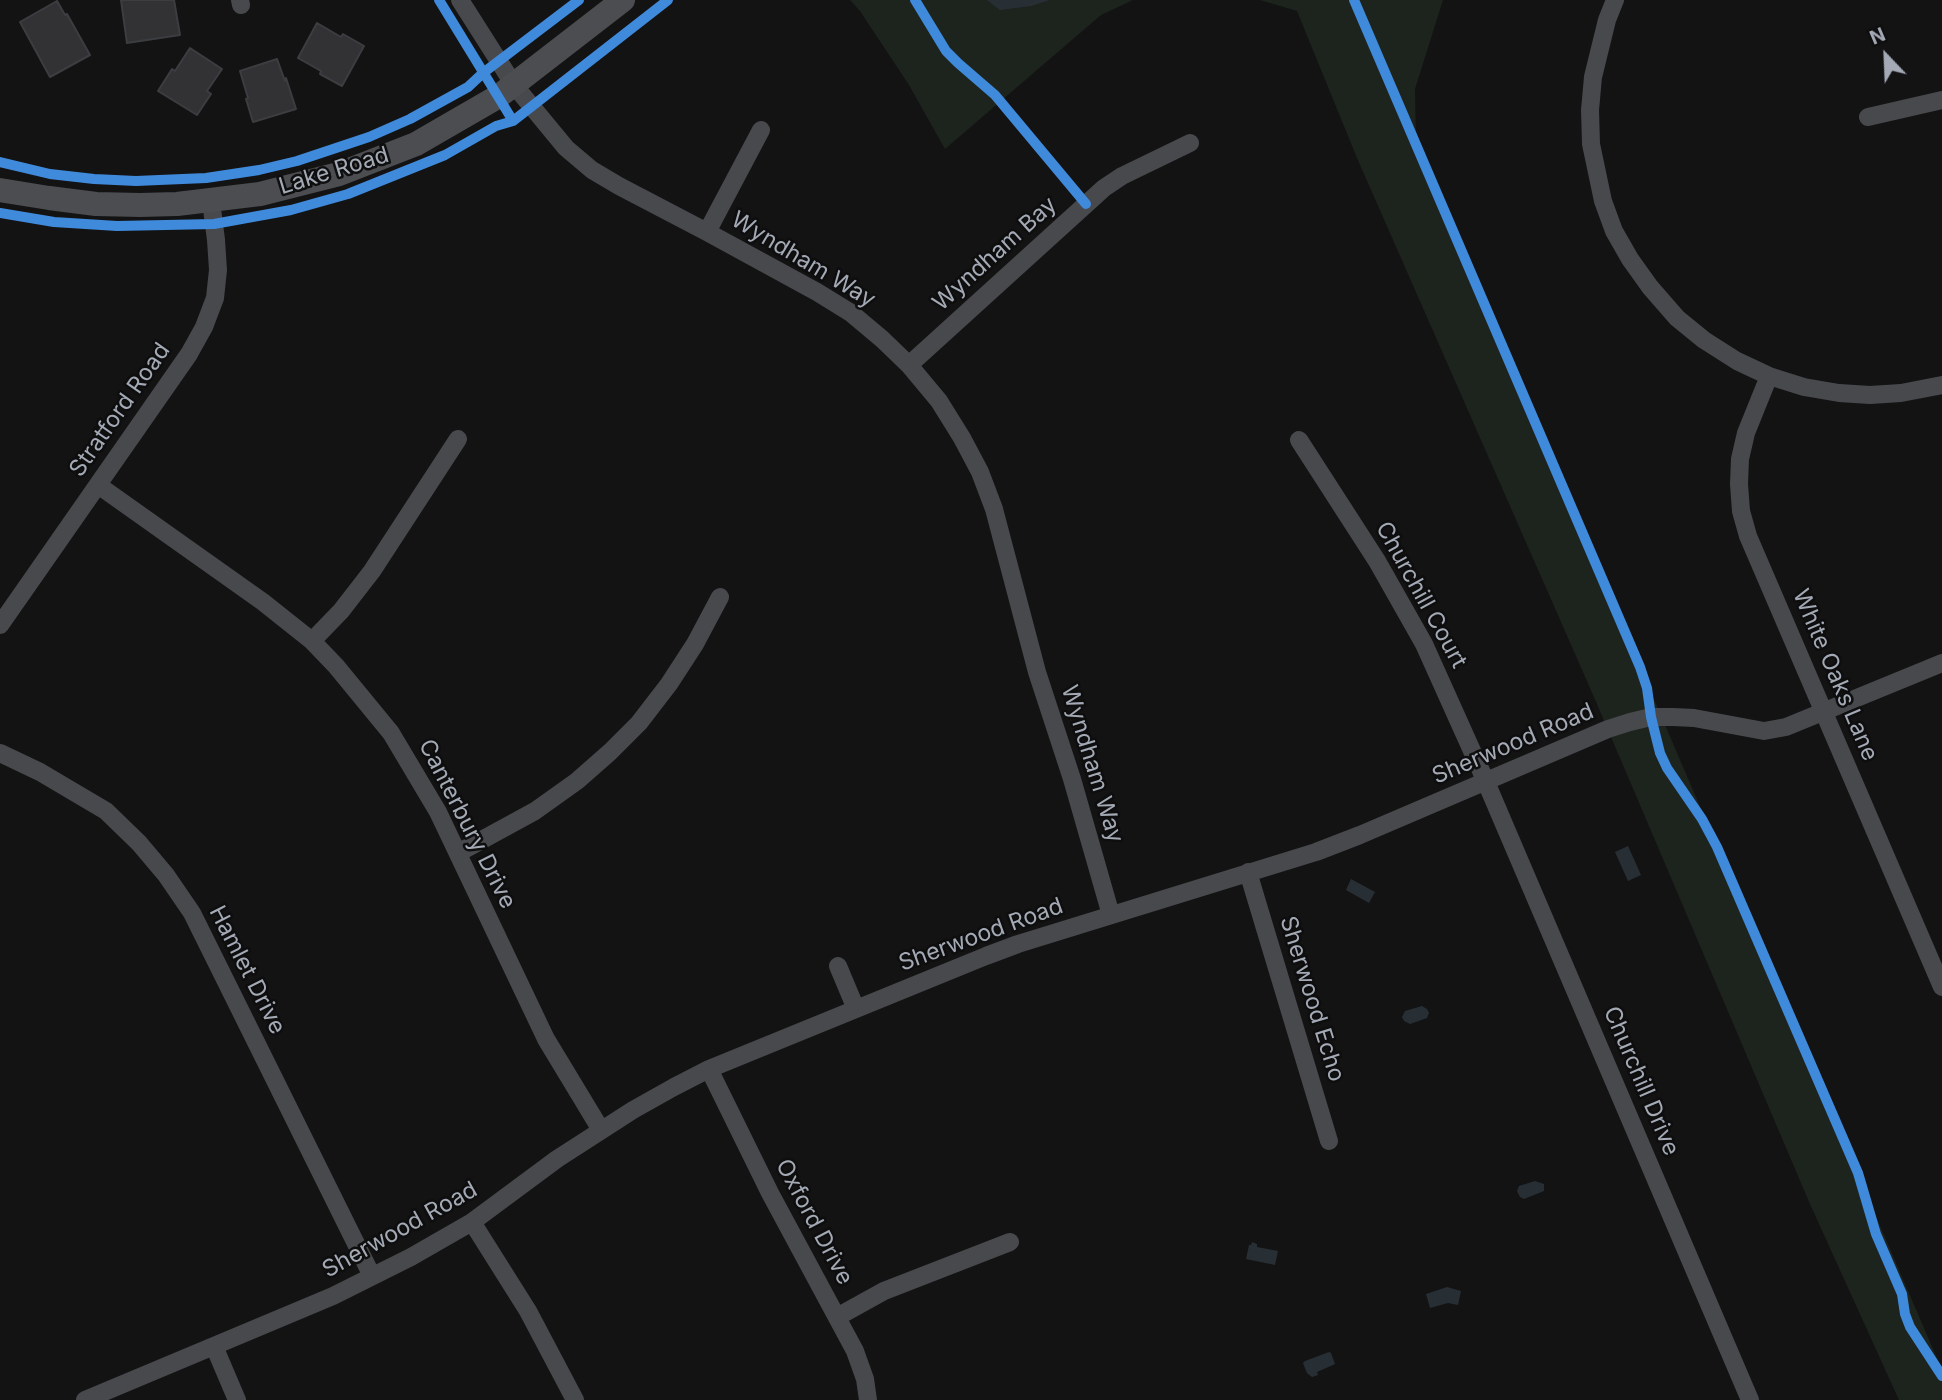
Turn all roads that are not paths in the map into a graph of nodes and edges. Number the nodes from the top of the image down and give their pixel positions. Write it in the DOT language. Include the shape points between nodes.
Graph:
graph roads {
  1 [pos="460,0"];
  2 [pos="623,0"];
  3 [pos="1615,0"];
  4 [pos="514,85"];
  5 [pos="1942,100"];
  6 [pos="1868,117"];
  7 [pos="761,130"];
  8 [pos="1190,143"];
  9 [pos="0,190"];
  10 [pos="211,201"];
  11 [pos="707,232"];
  12 [pos="909,365"];
  13 [pos="1769,376"];
  14 [pos="1942,384"];
  15 [pos="458,439"];
  16 [pos="1299,440"];
  17 [pos="98,485"];
  18 [pos="720,597"];
  19 [pos="0,625"];
  20 [pos="312,641"];
  21 [pos="1942,663"];
  22 [pos="1825,712"];
  23 [pos="0,753"];
  24 [pos="1486,782"];
  25 [pos="458,853"];
  26 [pos="1248,872"];
  27 [pos="1111,915"];
  28 [pos="1937,963"];
  29 [pos="838,966"];
  30 [pos="1942,987"];
  31 [pos="856,1009"];
  32 [pos="709,1069"];
  33 [pos="601,1130"];
  34 [pos="1329,1141"];
  35 [pos="472,1222"];
  36 [pos="1010,1242"];
  37 [pos="372,1276"];
  38 [pos="837,1317"];
  39 [pos="214,1346"];
  40 [pos="85,1400"];
  41 [pos="237,1400"];
  42 [pos="575,1400"];
  43 [pos="867,1400"];
  44 [pos="1750,1400"];
  1 -- 4 [label="street, Wyndham Way"];
  2 -- 4 [label="street, Lake Road"];
  3 -- 13 [label="street" via="1599,48 1590,110 1595,171 1614,231 1650,287 1677,318 1737,361"];
  4 -- 10 [label="street, Lake Road" via="454,124 380,159 302,184"];
  4 -- 11 [label="street, Wyndham Way" via="566,148 592,170"];
  5 -- 6 [label="street"];
  7 -- 11 [label="street"];
  8 -- 12 [label="street, Wyndham Bay" via="1104,188"];
  9 -- 10 [label="street, Lake Road" via="96,204"];
  10 -- 17 [label="street, Stratford Road" via="218,270 215,298 204,327"];
  11 -- 12 [label="street, Wyndham Way" via="851,313"];
  12 -- 27 [label="street, Wyndham Way" via="962,438 994,509"];
  13 -- 14 [label="street" via="1804,387 1870,395"];
  13 -- 22 [label="street, White Oaks Lane" via="1740,459 1741,512"];
  15 -- 20 [label="street" via="372,571"];
  16 -- 24 [label="street, Churchill Court" via="1398,594"];
  17 -- 19 [label="street, Stratford Road"];
  17 -- 20 [label="street, Canterbury Drive"];
  18 -- 25 [label="street" via="669,684 610,752 536,811"];
  20 -- 25 [label="street, Canterbury Drive" via="391,733"];
  21 -- 22 [label="street, Sherwood Road"];
  22 -- 24 [label="street, Sherwood Road" via="1764,731 1651,717 1608,729"];
  22 -- 28 [label="street, White Oaks Lane"];
  23 -- 37 [label="street, Hamlet Drive" via="106,811 166,875 192,913"];
  24 -- 26 [label="street, Sherwood Road" via="1316,852"];
  24 -- 44 [label="street, Churchill Drive"];
  25 -- 33 [label="street, Canterbury Drive" via="546,1039"];
  26 -- 27 [label="street, Sherwood Road"];
  26 -- 34 [label="street, Sherwood Echo"];
  27 -- 31 [label="street, Sherwood Road" via="1018,944"];
  28 -- 30 [label="street, White Oaks Lane"];
  29 -- 31 [label="street"];
  31 -- 32 [label="street, Sherwood Road"];
  32 -- 33 [label="street, Sherwood Road"];
  32 -- 38 [label="street, Oxford Drive"];
  33 -- 35 [label="street, Sherwood Road"];
  35 -- 37 [label="street, Sherwood Road"];
  35 -- 42 [label="street" via="528,1311"];
  36 -- 38 [label="street" via="884,1291"];
  37 -- 39 [label="street, Sherwood Road"];
  38 -- 43 [label="street, Oxford Drive" via="855,1351"];
  39 -- 40 [label="street, Sherwood Road"];
  39 -- 41 [label="street"];
}
